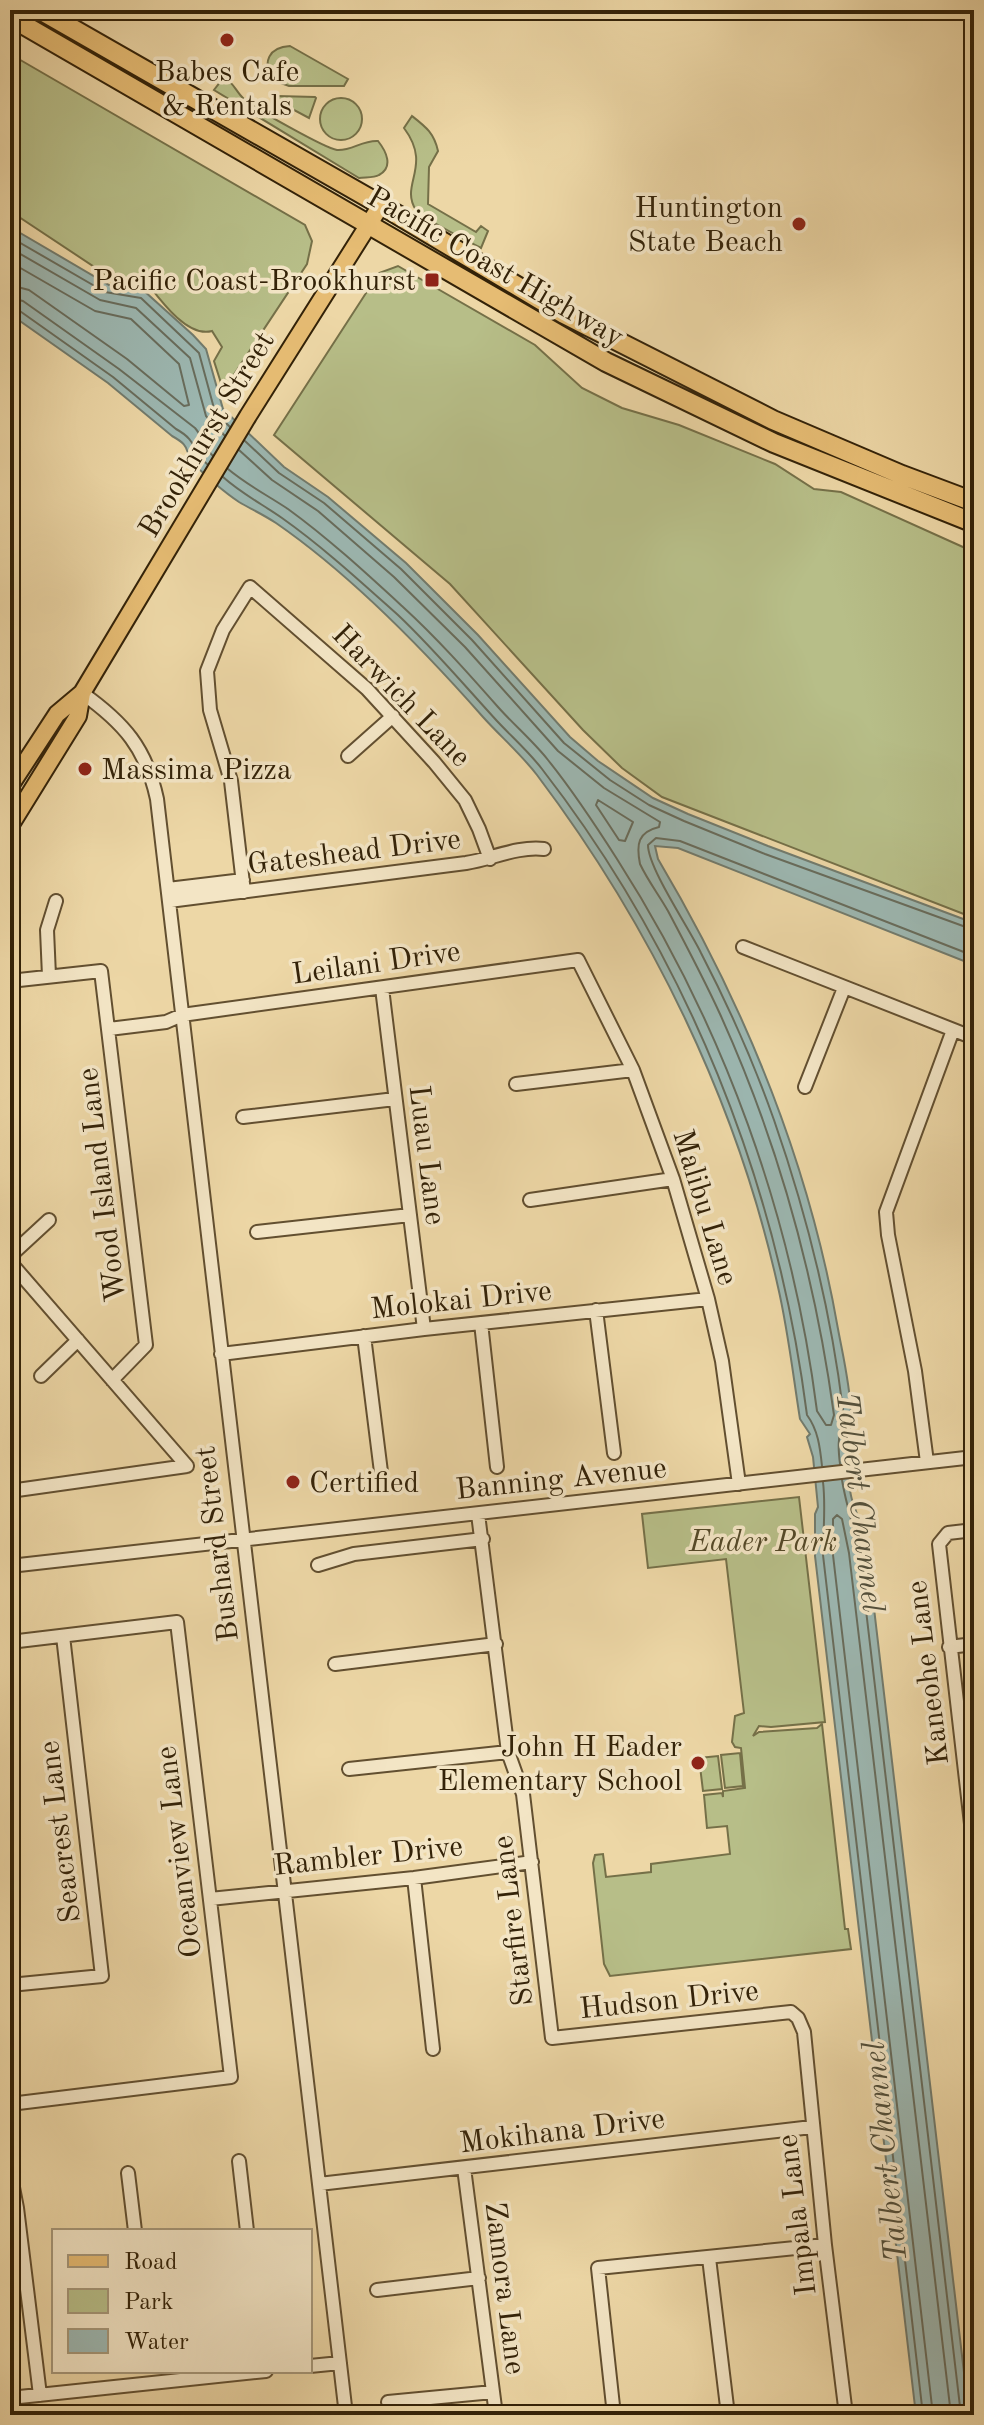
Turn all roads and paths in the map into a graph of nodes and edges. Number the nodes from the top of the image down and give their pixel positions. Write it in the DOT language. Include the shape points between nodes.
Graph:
graph roads {
  1 [pos="40,10"];
  2 [pos="10,17"];
  3 [pos="381,205"];
  4 [pos="367,226"];
  5 [pos="974,502"];
  6 [pos="974,523"];
  7 [pos="82,693"];
  8 [pos="393,716"];
  9 [pos="348,756"];
  10 [pos="10,786"];
  11 [pos="10,826"];
  12 [pos="544,849"];
  13 [pos="490,859"];
  14 [pos="244,886"];
  15 [pos="168,895"];
  16 [pos="56,901"];
  17 [pos="743,947"];
  18 [pos="578,960"];
  19 [pos="49,976"];
  20 [pos="10,981"];
  21 [pos="382,988"];
  22 [pos="844,988"];
  23 [pos="182,1015"];
  24 [pos="109,1029"];
  25 [pos="953,1030"];
  26 [pos="974,1038"];
  27 [pos="633,1070"];
  28 [pos="516,1084"];
  29 [pos="805,1087"];
  30 [pos="395,1099"];
  31 [pos="243,1117"];
  32 [pos="673,1179"];
  33 [pos="530,1200"];
  34 [pos="410,1215"];
  35 [pos="49,1220"];
  36 [pos="257,1232"];
  37 [pos="10,1256"];
  38 [pos="10,1262"];
  39 [pos="708,1299"];
  40 [pos="596,1310"];
  41 [pos="481,1323"];
  42 [pos="424,1329"];
  43 [pos="364,1336"];
  44 [pos="78,1340"];
  45 [pos="221,1354"];
  46 [pos="41,1376"];
  47 [pos="112,1380"];
  48 [pos="614,1453"];
  49 [pos="974,1457"];
  50 [pos="927,1462"];
  51 [pos="497,1467"];
  52 [pos="382,1480"];
  53 [pos="739,1484"];
  54 [pos="10,1491"];
  55 [pos="478,1514"];
  56 [pos="974,1530"];
  57 [pos="483,1539"];
  58 [pos="242,1540"];
  59 [pos="318,1565"];
  60 [pos="10,1566"];
  61 [pos="63,1636"];
  62 [pos="10,1642"];
  63 [pos="496,1644"];
  64 [pos="974,1644"];
  65 [pos="949,1647"];
  66 [pos="335,1664"];
  67 [pos="508,1752"];
  68 [pos="969,1763"];
  69 [pos="349,1769"];
  70 [pos="974,1850"];
  71 [pos="532,1862"];
  72 [pos="414,1878"];
  73 [pos="284,1890"];
  74 [pos="210,1899"];
  75 [pos="10,1985"];
  76 [pos="791,2012"];
  77 [pos="552,2038"];
  78 [pos="433,2049"];
  79 [pos="10,2104"];
  80 [pos="812,2127"];
  81 [pos="239,2161"];
  82 [pos="464,2168"];
  83 [pos="10,2172"];
  84 [pos="128,2173"];
  85 [pos="319,2184"];
  86 [pos="135,2229"];
  87 [pos="247,2229"];
  88 [pos="825,2245"];
  89 [pos="709,2258"];
  90 [pos="479,2278"];
  91 [pos="377,2290"];
  92 [pos="340,2363"];
  93 [pos="312,2366"];
  94 [pos="219,2373"];
  95 [pos="152,2376"];
  96 [pos="493,2392"];
  97 [pos="40,2395"];
  98 [pos="10,2398"];
  99 [pos="388,2402"];
  100 [pos="346,2415"];
  101 [pos="496,2415"];
  102 [pos="614,2415"];
  103 [pos="728,2415"];
  104 [pos="846,2415"];
  1 -- 3 [label="highway, Pacific Coast Highway"];
  2 -- 4 [label="highway, Pacific Coast Highway"];
  3 -- 4 [label="main road, Brookhurst Street"];
  3 -- 5 [label="highway, Pacific Coast Highway" via="564,314 691,380 843,451"];
  4 -- 6 [label="highway, Pacific Coast Highway" via="657,389 774,443"];
  4 -- 7 [label="main road, Brookhurst Street"];
  7 -- 10 [label="main road, Brookhurst Street" via="57,714"];
  7 -- 11 [label="main road, Brookhurst Street" via="78,716"];
  7 -- 15 [label="street, Bushard Street" via="132,738 153,777"];
  8 -- 9 [label="street"];
  8 -- 13 [label="street, Harwich Lane" via="465,800"];
  8 -- 14 [label="street, Harwich Lane" via="250,587 223,630 207,671 210,710 231,781"];
  12 -- 13 [label="street, Gateshead Drive" via="525,847"];
  13 -- 14 [label="street, Gateshead Drive"];
  14 -- 15 [label="street, Gateshead Drive"];
  15 -- 23 [label="street, Bushard Street"];
  16 -- 19 [label="street" via="47,930"];
  17 -- 22 [label="street"];
  18 -- 21 [label="street, Leilani Drive"];
  18 -- 27 [label="street, Malibu Lane"];
  19 -- 20 [label="street"];
  19 -- 24 [label="street, Wood Island Lane" via="101,971"];
  21 -- 23 [label="street, Leilani Drive"];
  21 -- 30 [label="street, Luau Lane"];
  22 -- 25 [label="street"];
  22 -- 29 [label="street"];
  23 -- 24 [label="street, Leilani Drive"];
  23 -- 45 [label="street, Bushard Street"];
  24 -- 47 [label="street, Wood Island Lane" via="146,1345"];
  25 -- 26 [label="street"];
  25 -- 50 [label="street" via="886,1212"];
  27 -- 28 [label="street"];
  27 -- 32 [label="street, Malibu Lane"];
  30 -- 31 [label="street"];
  30 -- 34 [label="street, Luau Lane"];
  32 -- 33 [label="street"];
  32 -- 39 [label="street, Malibu Lane"];
  34 -- 36 [label="street"];
  34 -- 42 [label="street, Luau Lane"];
  35 -- 37 [label="street"];
  38 -- 44 [label="street"];
  39 -- 40 [label="street, Molokai Drive"];
  39 -- 53 [label="street, Malibu Lane"];
  40 -- 41 [label="street, Molokai Drive"];
  40 -- 48 [label="street"];
  41 -- 42 [label="street, Molokai Drive"];
  41 -- 51 [label="street"];
  42 -- 43 [label="street, Molokai Drive"];
  43 -- 45 [label="street, Molokai Drive"];
  43 -- 52 [label="street"];
  44 -- 46 [label="street"];
  44 -- 47 [label="street"];
  45 -- 58 [label="street, Bushard Street"];
  47 -- 54 [label="street" via="187,1466"];
  49 -- 50 [label="street, Banning Avenue"];
  50 -- 53 [label="street, Banning Avenue"];
  53 -- 55 [label="street, Banning Avenue"];
  55 -- 57 [label="street, Starfire Lane"];
  55 -- 58 [label="street, Banning Avenue"];
  56 -- 65 [label="street, Kaneohe Lane" via="948,1533 939,1544"];
  57 -- 59 [label="street, Banning Avenue" via="354,1554"];
  57 -- 63 [label="street, Starfire Lane"];
  58 -- 60 [label="street, Banning Avenue"];
  58 -- 73 [label="street, Bushard Street"];
  61 -- 62 [label="street"];
  61 -- 74 [label="street, Oceanview Lane" via="177,1622"];
  61 -- 75 [label="street, Seacrest Lane" via="102,1976"];
  63 -- 66 [label="street"];
  63 -- 67 [label="street, Starfire Lane"];
  64 -- 65 [label="street"];
  65 -- 68 [label="street, Kaneohe Lane"];
  67 -- 69 [label="street"];
  67 -- 71 [label="street, Starfire Lane" via="523,1794"];
  68 -- 70 [label="street, Kaneohe Lane"];
  71 -- 72 [label="street, Rambler Drive"];
  71 -- 77 [label="street, Starfire Lane"];
  72 -- 73 [label="street, Rambler Drive"];
  72 -- 78 [label="street"];
  73 -- 74 [label="street, Rambler Drive"];
  73 -- 85 [label="street, Bushard Street"];
  74 -- 79 [label="street, Oceanview Lane" via="231,2077"];
  76 -- 77 [label="street, Hudson Drive"];
  76 -- 80 [label="street, Impala Lane" via="804,2032"];
  80 -- 82 [label="street, Mokihana Drive"];
  80 -- 88 [label="street, Impala Lane"];
  81 -- 87 [label="street"];
  82 -- 85 [label="street, Mokihana Drive"];
  82 -- 90 [label="street, Zamora Lane"];
  83 -- 97 [label="street"];
  84 -- 86 [label="street"];
  85 -- 92 [label="street, Bushard Street"];
  88 -- 89 [label="street"];
  88 -- 104 [label="street, Impala Lane"];
  89 -- 102 [label="street" via="598,2268"];
  89 -- 103 [label="street"];
  90 -- 91 [label="street"];
  90 -- 96 [label="street, Zamora Lane"];
  92 -- 93 [label="street"];
  92 -- 100 [label="street, Bushard Street"];
  94 -- 95 [label="street"];
  95 -- 97 [label="street"];
  96 -- 99 [label="street"];
  96 -- 101 [label="street, Zamora Lane"];
  97 -- 98 [label="street"];
}
